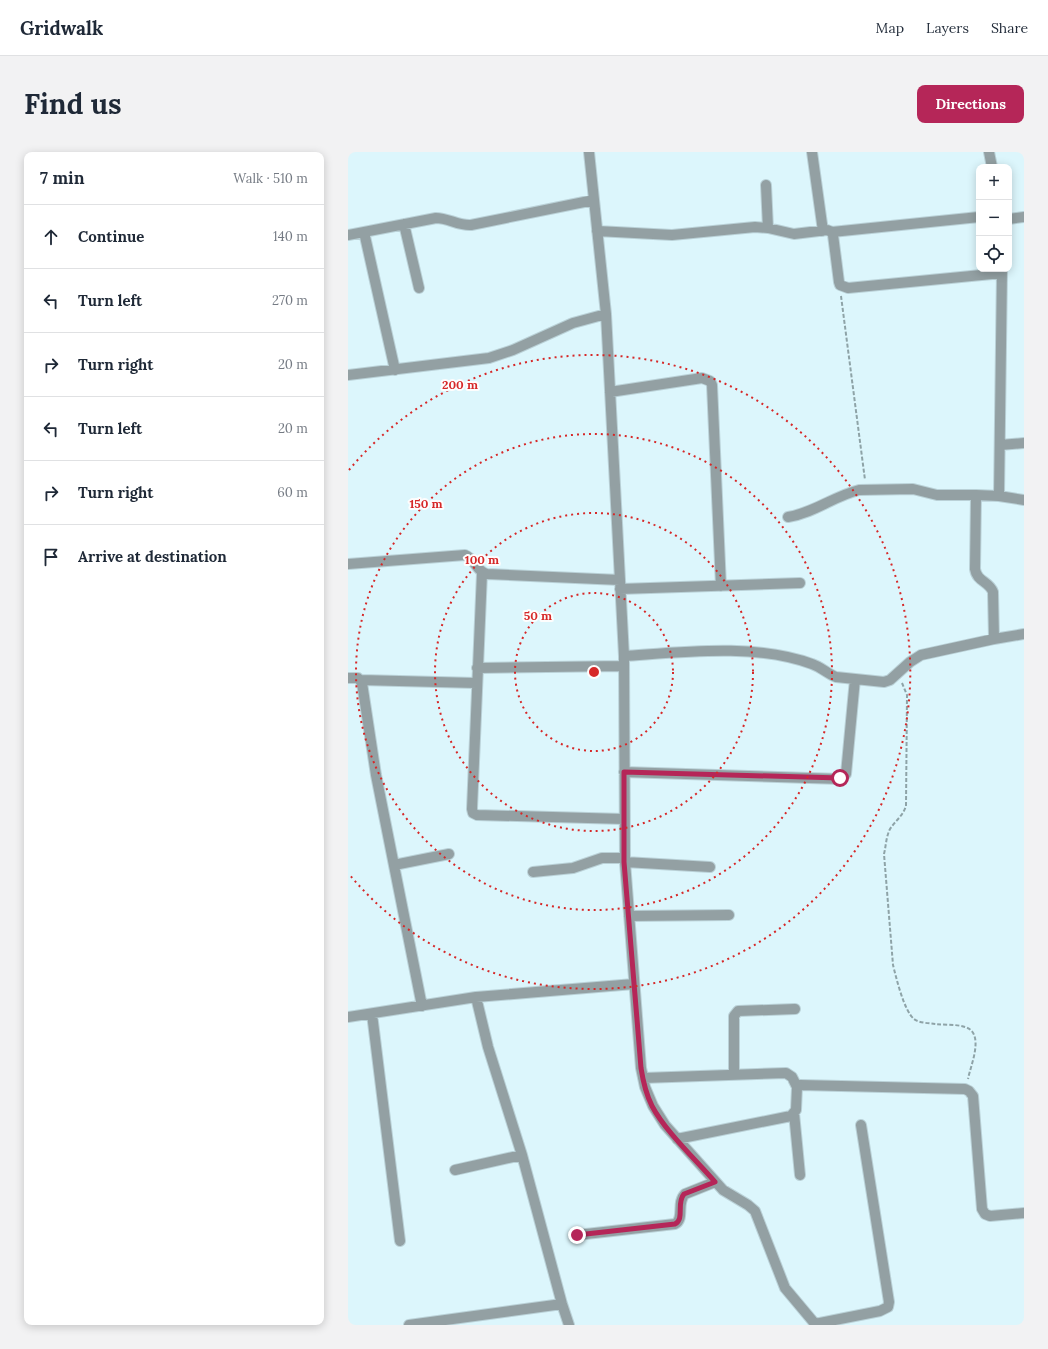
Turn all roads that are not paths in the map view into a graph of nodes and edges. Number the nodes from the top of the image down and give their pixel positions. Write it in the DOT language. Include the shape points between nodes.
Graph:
graph roads {
  1 [pos="588,152"];
  2 [pos="812,152"];
  3 [pos="990,152"];
  4 [pos="992,164"];
  5 [pos="766,185"];
  6 [pos="594,200"];
  7 [pos="976,217"];
  8 [pos="1024,217"];
  9 [pos="1012,219"];
  10 [pos="404,224"];
  11 [pos="768,228"];
  12 [pos="597,231"];
  13 [pos="827,231"];
  14 [pos="364,232"];
  15 [pos="348,235"];
  16 [pos="993,272"];
  17 [pos="1002,272"];
  18 [pos="419,288"];
  19 [pos="606,314"];
  20 [pos="395,370"];
  21 [pos="348,375"];
  22 [pos="610,392"];
  23 [pos="1024,443"];
  24 [pos="1000,445"];
  25 [pos="976,495"];
  26 [pos="998,496"];
  27 [pos="1024,500"];
  28 [pos="788,517"];
  29 [pos="348,564"];
  30 [pos="482,573"];
  31 [pos="800,583"];
  32 [pos="620,584"];
  33 [pos="721,586"];
  34 [pos="1024,634"];
  35 [pos="994,639"];
  36 [pos="624,661"];
  37 [pos="477,668"];
  38 [pos="348,678"];
  39 [pos="361,680"];
  40 [pos="855,680"];
  41 [pos="476,683"];
  42 [pos="624,772"];
  43 [pos="624,819"];
  44 [pos="449,854"];
  45 [pos="624,860"];
  46 [pos="394,865"];
  47 [pos="710,867"];
  48 [pos="533,872"];
  49 [pos="729,915"];
  50 [pos="629,916"];
  51 [pos="634,984"];
  52 [pos="476,997"];
  53 [pos="422,1006"];
  54 [pos="795,1009"];
  55 [pos="372,1014"];
  56 [pos="348,1017"];
  57 [pos="734,1074"];
  58 [pos="643,1078"];
  59 [pos="797,1087"];
  60 [pos="794,1113"];
  61 [pos="861,1125"];
  62 [pos="677,1139"];
  63 [pos="522,1154"];
  64 [pos="455,1170"];
  65 [pos="800,1174"];
  66 [pos="715,1182"];
  67 [pos="1024,1213"];
  68 [pos="577,1235"];
  69 [pos="400,1241"];
  70 [pos="562,1304"];
  71 [pos="408,1325"];
  72 [pos="569,1325"];
  73 [pos="815,1325"];
  1 -- 6 [label="street"];
  2 -- 13 [label="street"];
  3 -- 4 [label="street"];
  5 -- 11 [label="street"];
  6 -- 10 [label="street" via="465,226 444,218"];
  6 -- 12 [label="street"];
  7 -- 13 [label="street"];
  8 -- 9 [label="street"];
  10 -- 14 [label="street"];
  10 -- 18 [label="street"];
  11 -- 12 [label="street" via="672,235"];
  11 -- 13 [label="street" via="794,234"];
  12 -- 19 [label="street"];
  13 -- 16 [label="street" via="838,282 848,288"];
  14 -- 15 [label="street"];
  14 -- 20 [label="street"];
  17 -- 24 [label="street"];
  19 -- 20 [label="street" via="569,325 490,358"];
  19 -- 22 [label="street"];
  20 -- 21 [label="street"];
  22 -- 32 [label="street"];
  22 -- 33 [label="street" via="702,378 712,384"];
  23 -- 24 [label="street"];
  24 -- 26 [label="street"];
  25 -- 26 [label="street"];
  25 -- 28 [label="street" via="936,495 914,489 866,489 851,492 808,512"];
  25 -- 35 [label="street" via="975,569 978,577 992,588"];
  26 -- 27 [label="street"];
  29 -- 30 [label="street" via="465,555 473,560"];
  30 -- 32 [label="street"];
  30 -- 37 [label="street"];
  31 -- 33 [label="street"];
  32 -- 33 [label="street"];
  32 -- 36 [label="street"];
  34 -- 35 [label="street"];
  35 -- 40 [label="street" via="921,655 896,676 884,682"];
  36 -- 37 [label="street"];
  36 -- 40 [label="street" via="705,651 765,653 814,664 830,675"];
  36 -- 42 [label="street"];
  37 -- 41 [label="street"];
  38 -- 39 [label="street" via="355,677"];
  39 -- 41 [label="street"];
  39 -- 46 [label="street"];
  40 -- 42 [label="street" via="846,774 840,778"];
  41 -- 43 [label="street" via="472,809 474,813"];
  42 -- 43 [label="street"];
  43 -- 45 [label="street"];
  44 -- 46 [label="street"];
  45 -- 47 [label="street"];
  45 -- 48 [label="street" via="602,858 573,868"];
  45 -- 50 [label="street"];
  46 -- 53 [label="street"];
  49 -- 50 [label="street"];
  50 -- 51 [label="street"];
  51 -- 52 [label="street"];
  51 -- 58 [label="street"];
  52 -- 53 [label="street"];
  52 -- 63 [label="street" via="488,1047"];
  53 -- 55 [label="street"];
  54 -- 57 [label="street" via="736,1013"];
  55 -- 56 [label="street"];
  55 -- 69 [label="street"];
  57 -- 58 [label="street"];
  57 -- 59 [label="street" via="786,1073 792,1077"];
  58 -- 62 [label="street" via="653,1106 665,1126"];
  59 -- 60 [label="street"];
  59 -- 67 [label="street" via="800,1085 969,1091 973,1096 982,1209 990,1216"];
  60 -- 62 [label="street" via="791,1116"];
  60 -- 65 [label="street"];
  61 -- 73 [label="street" via="888,1307"];
  62 -- 66 [label="street"];
  63 -- 64 [label="street"];
  63 -- 70 [label="street"];
  66 -- 68 [label="street" via="684,1194 681,1198 680,1218 675,1224"];
  66 -- 73 [label="street" via="755,1211 785,1288"];
  70 -- 71 [label="street"];
  70 -- 72 [label="street"];
}
